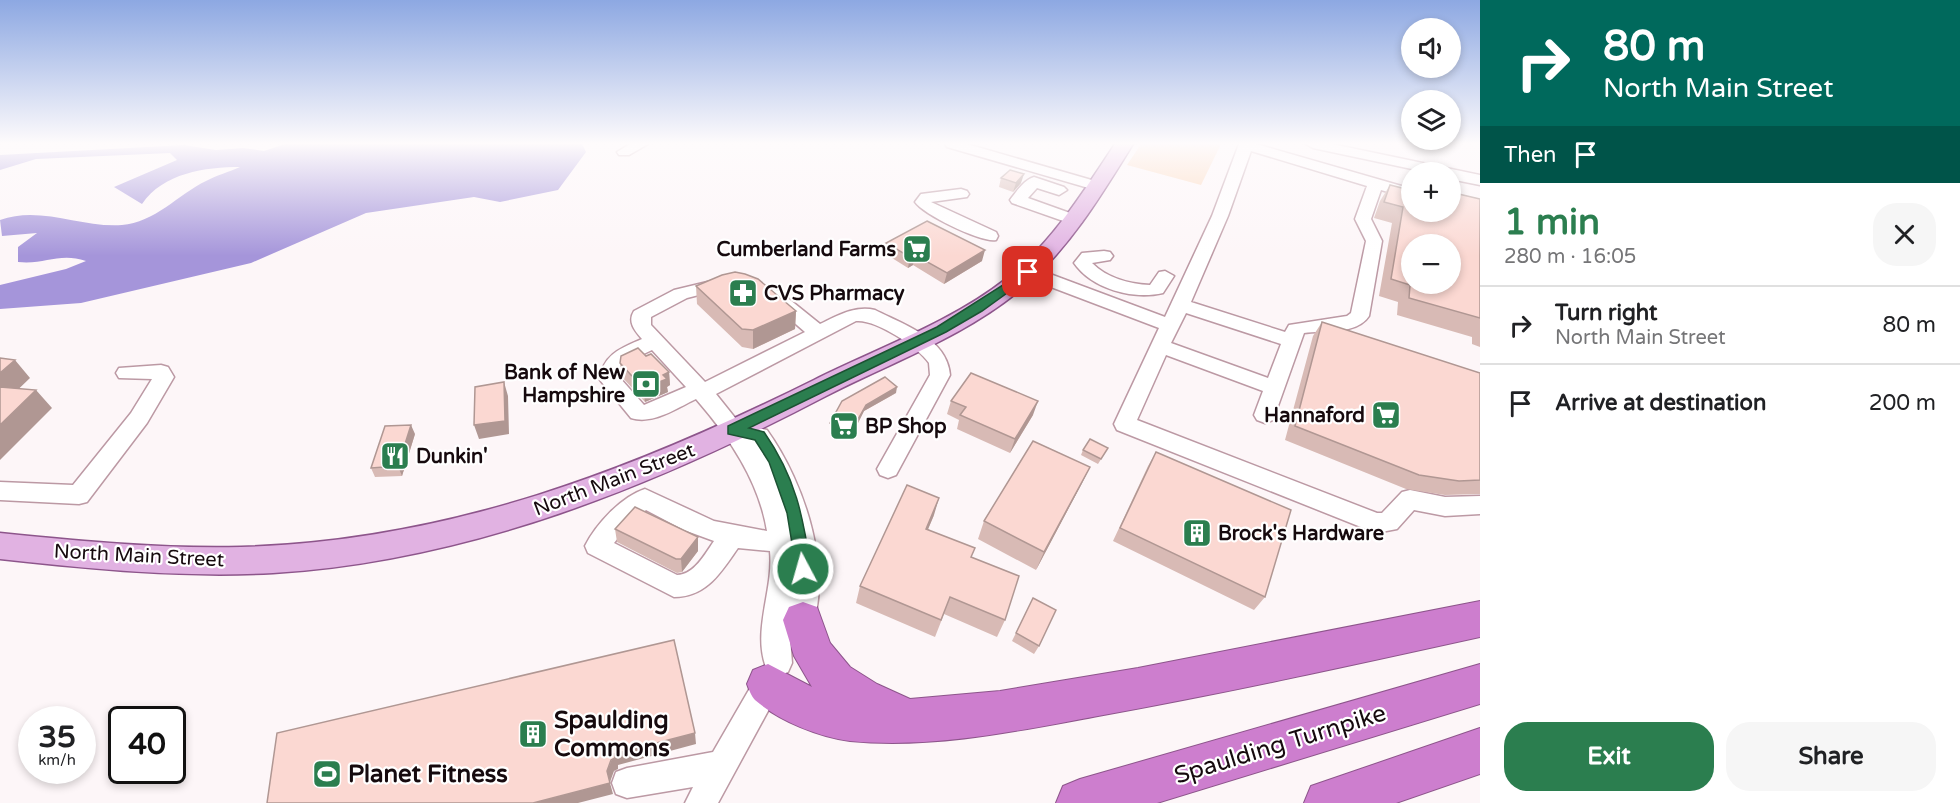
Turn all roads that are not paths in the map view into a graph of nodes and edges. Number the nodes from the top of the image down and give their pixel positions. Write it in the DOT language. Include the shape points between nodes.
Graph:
graph roads {
  1 [pos="1059,181"];
  2 [pos="1100,181"];
  3 [pos="1232,181"];
  4 [pos="1371,181"];
  5 [pos="1376,183"];
  6 [pos="1401,191"];
  7 [pos="1092,193"];
  8 [pos="961,194"];
  9 [pos="1075,220"];
  10 [pos="990,236"];
  11 [pos="1104,256"];
  12 [pos="1028,272"];
  13 [pos="1165,276"];
  14 [pos="1181,305"];
  15 [pos="1316,324"];
  16 [pos="818,333"];
  17 [pos="1165,336"];
  18 [pos="1360,338"];
  19 [pos="918,340"];
  20 [pos="655,341"];
  21 [pos="1292,341"];
  22 [pos="126,373"];
  23 [pos="1275,387"];
  24 [pos="700,391"];
  25 [pos="1265,415"];
  26 [pos="733,430"];
  27 [pos="888,469"];
  28 [pos="639,487"];
  29 [pos="0,491"];
  30 [pos="1480,505"];
  31 [pos="731,538"];
  32 [pos="781,540"];
  33 [pos="0,546"];
  34 [pos="1480,619"];
  35 [pos="802,620"];
  36 [pos="773,673"];
  37 [pos="1480,684"];
  38 [pos="905,719"];
  39 [pos="1480,751"];
  40 [pos="722,766"];
  41 [pos="627,783"];
  42 [pos="701,803"];
  43 [pos="1080,803"];
  44 [pos="1328,803"];
  1 -- 7 [label="street"];
  2 -- 7 [label="main road, North Main Street"];
  3 -- 14 [label="street"];
  4 -- 5 [label="street"];
  5 -- 6 [label="street"];
  5 -- 15 [label="street" via="1364,219 1374,241 1360,316 1354,321"];
  7 -- 9 [label="main road, North Main Street"];
  7 -- 9 [label="street" via="1034,182 1018,200"];
  8 -- 10 [label="street" via="927,197 923,202 929,209"];
  9 -- 12 [label="main road, North Main Street"];
  11 -- 13 [label="street" via="1088,257 1084,267 1093,275 1141,292 1157,289"];
  12 -- 17 [label="street"];
  12 -- 19 [label="main road, North Main Street" via="978,308"];
  14 -- 17 [label="street"];
  14 -- 21 [label="street"];
  15 -- 18 [label="street"];
  15 -- 21 [label="street" via="1296,329"];
  16 -- 19 [label="street" via="852,316 868,314"];
  16 -- 20 [label="street" via="770,293 747,285 717,284 646,310 640,321"];
  16 -- 24 [label="street"];
  17 -- 23 [label="street"];
  17 -- 30 [label="street" via="1125,424 1376,523 1388,522 1410,499 1438,508"];
  19 -- 26 [label="main road, North Main Street"];
  19 -- 27 [label="street" via="936,358 940,375"];
  20 -- 24 [label="street"];
  20 -- 24 [label="street" via="611,367 610,380 632,408 639,413 652,411"];
  21 -- 23 [label="street"];
  22 -- 29 [label="street" via="161,372 164,377 139,418 79,495"];
  23 -- 25 [label="street"];
  24 -- 26 [label="street"];
  26 -- 28 [label="main road, North Main Street"];
  26 -- 32 [label="street" via="760,469 776,512"];
  26 -- 35 [label="street" via="759,436 784,478 800,535"];
  28 -- 31 [label="street"];
  28 -- 31 [label="street" via="597,546 674,586 685,587 695,584"];
  28 -- 33 [label="main road, North Main Street" via="482,526 371,547 276,559 155,560"];
  31 -- 32 [label="street"];
  32 -- 36 [label="street" via="782,588"];
  34 -- 38 [label="highway" via="1132,690 997,712"];
  35 -- 36 [label="street"];
  35 -- 38 [label="highway" via="807,643 829,677 848,692"];
  36 -- 38 [label="highway" via="797,702 823,714 850,719"];
  36 -- 40 [label="street"];
  37 -- 43 [label="highway, Spaulding Turnpike"];
  39 -- 44 [label="highway"];
  40 -- 41 [label="street"];
  40 -- 42 [label="street"];
}
